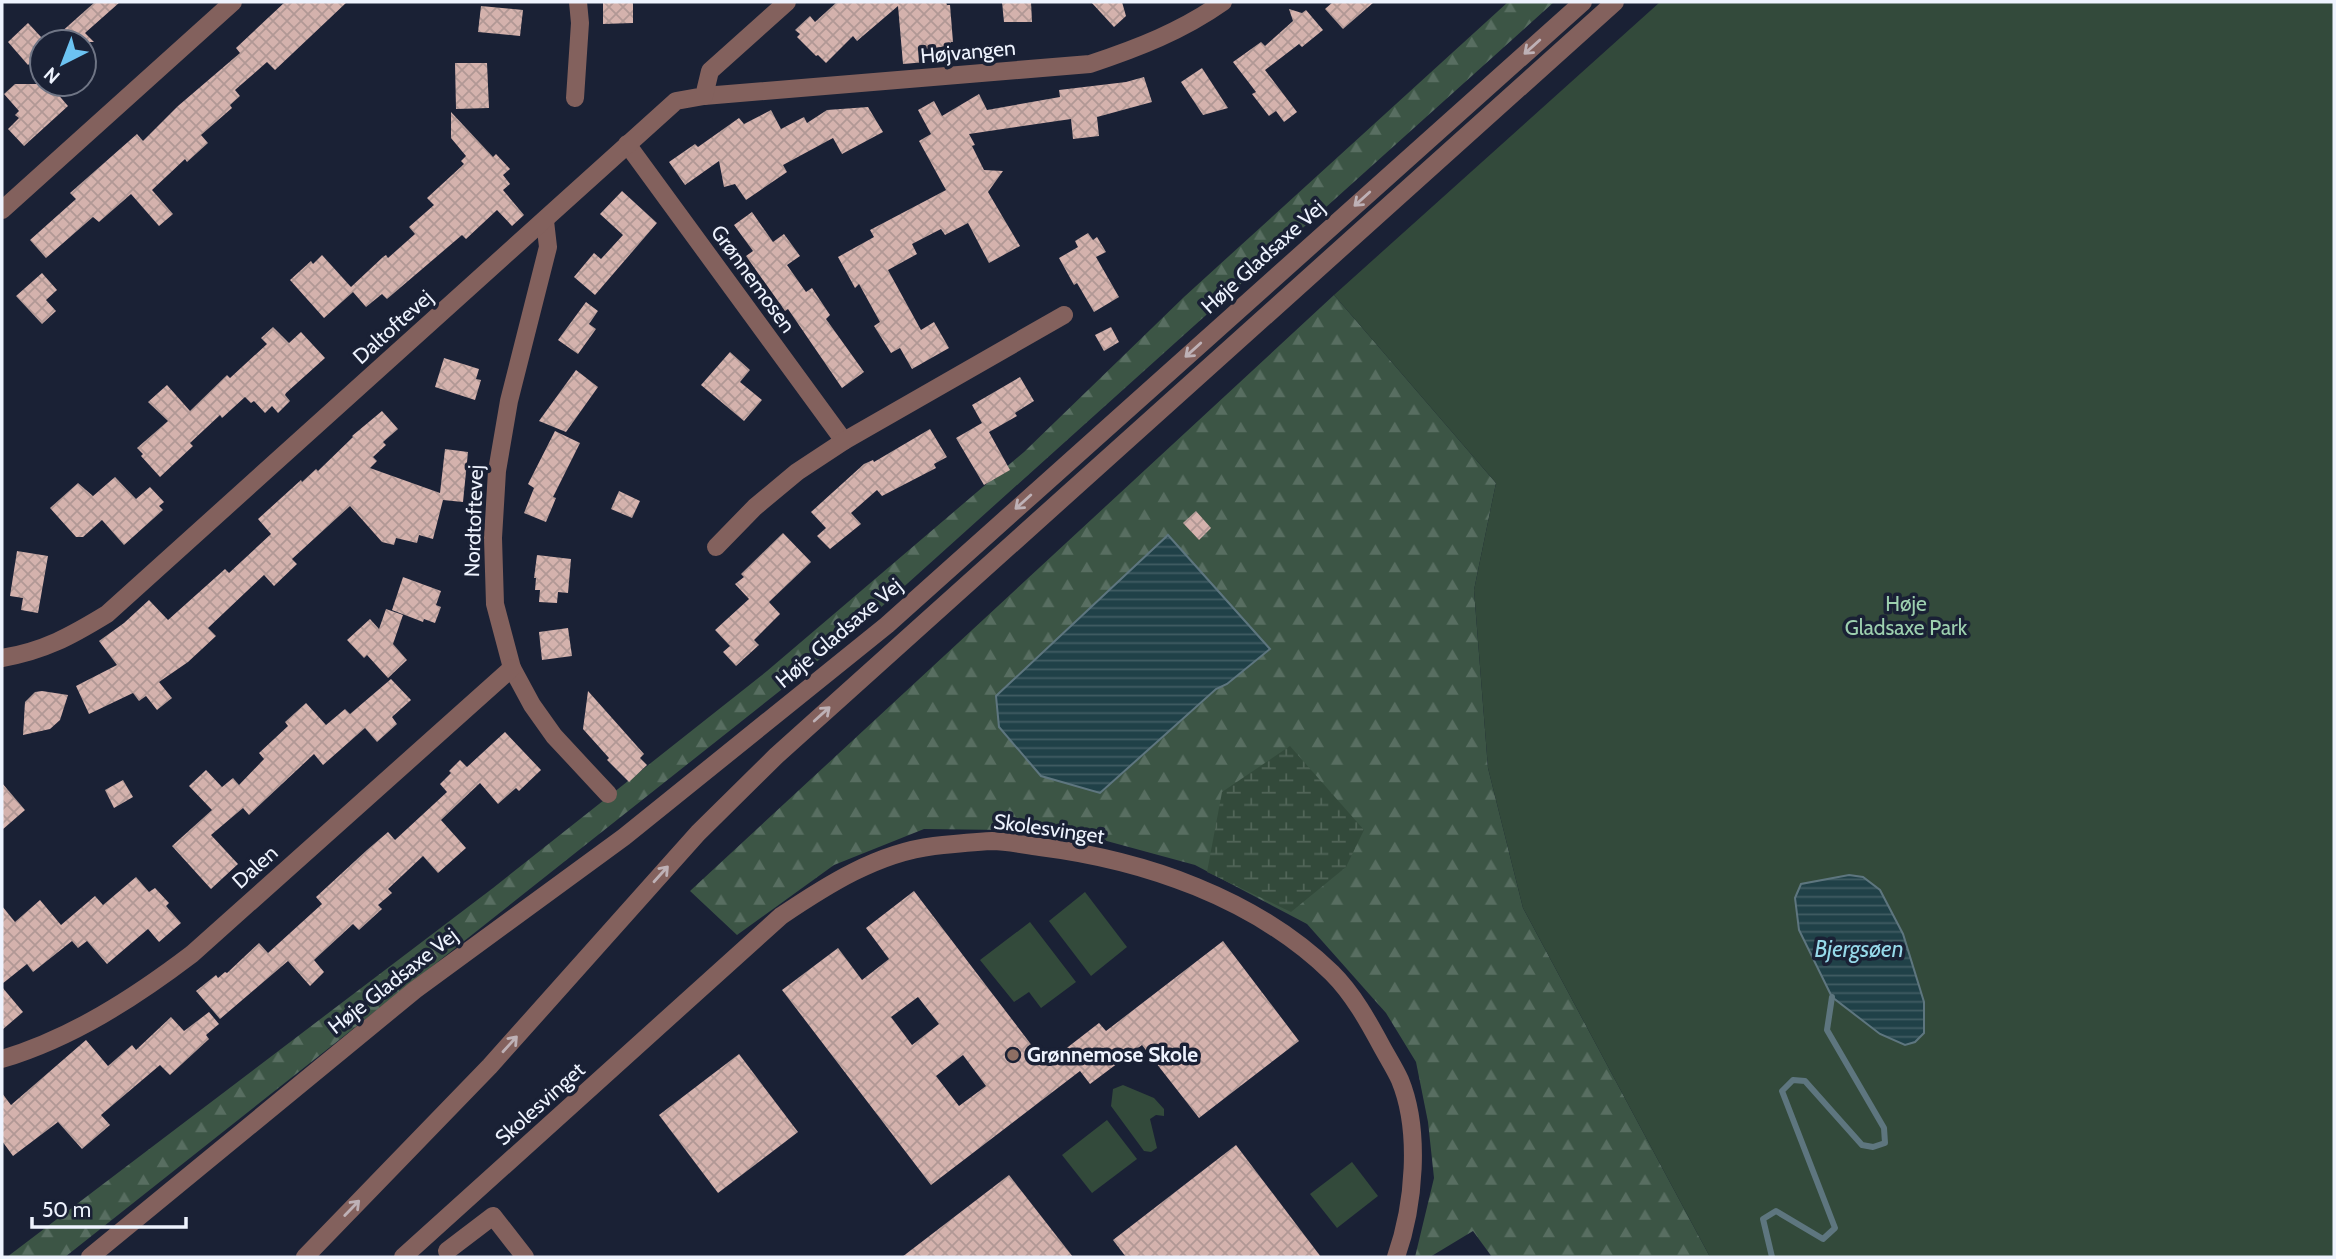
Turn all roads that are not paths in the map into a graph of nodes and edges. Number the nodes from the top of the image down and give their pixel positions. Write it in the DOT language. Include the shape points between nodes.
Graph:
graph roads {
  1 [pos="233,2"];
  2 [pos="578,2"];
  3 [pos="787,2"];
  4 [pos="1223,2"];
  5 [pos="1583,2"];
  6 [pos="1615,2"];
  7 [pos="704,96"];
  8 [pos="575,98"];
  9 [pos="627,144"];
  10 [pos="2,211"];
  11 [pos="545,221"];
  12 [pos="1064,315"];
  13 [pos="844,441"];
  14 [pos="716,547"];
  15 [pos="2,658"];
  16 [pos="512,668"];
  17 [pos="608,794"];
  18 [pos="2,1059"];
  19 [pos="431,1231"];
  20 [pos="449,1254"];
  21 [pos="90,1257"];
  22 [pos="305,1257"];
  23 [pos="402,1257"];
  24 [pos="525,1257"];
  25 [pos="1396,1257"];
  1 -- 10 [label="street"];
  2 -- 8 [label="street"];
  3 -- 7 [label="street" via="710,71"];
  4 -- 7 [label="street, Højvangen" via="1145,46 1090,64"];
  5 -- 21 [label="street, Høje Gladsaxe Vej, one-way" via="887,625 624,837 415,990"];
  22 -- 6 [label="street, one-way" via="490,1066 698,833 776,756"];
  7 -- 9 [label="street, Daltoftevej" via="676,101"];
  9 -- 11 [label="street, Daltoftevej"];
  9 -- 13 [label="street, Grønnemosen"];
  11 -- 15 [label="street, Daltoftevej" via="107,614 66,639 32,653"];
  11 -- 16 [label="street, Nordtoftevej" via="548,247 509,401 496,484 495,604"];
  12 -- 13 [label="street"];
  13 -- 14 [label="street" via="797,472"];
  16 -- 17 [label="street, Nordtoftevej" via="554,736"];
  16 -- 18 [label="street, Dalen" via="192,954 93,1021"];
  19 -- 20 [label="street"];
  19 -- 23 [label="street, Skolesvinget"];
  19 -- 25 [label="street, Skolesvinget" via="781,916 832,882 886,858 931,846 994,841 1068,850 1151,870 1224,898 1288,937 1332,974 1365,1015 1401,1082 1411,1126 1412,1185"];
  20 -- 24 [label="street" via="493,1216"];
}
